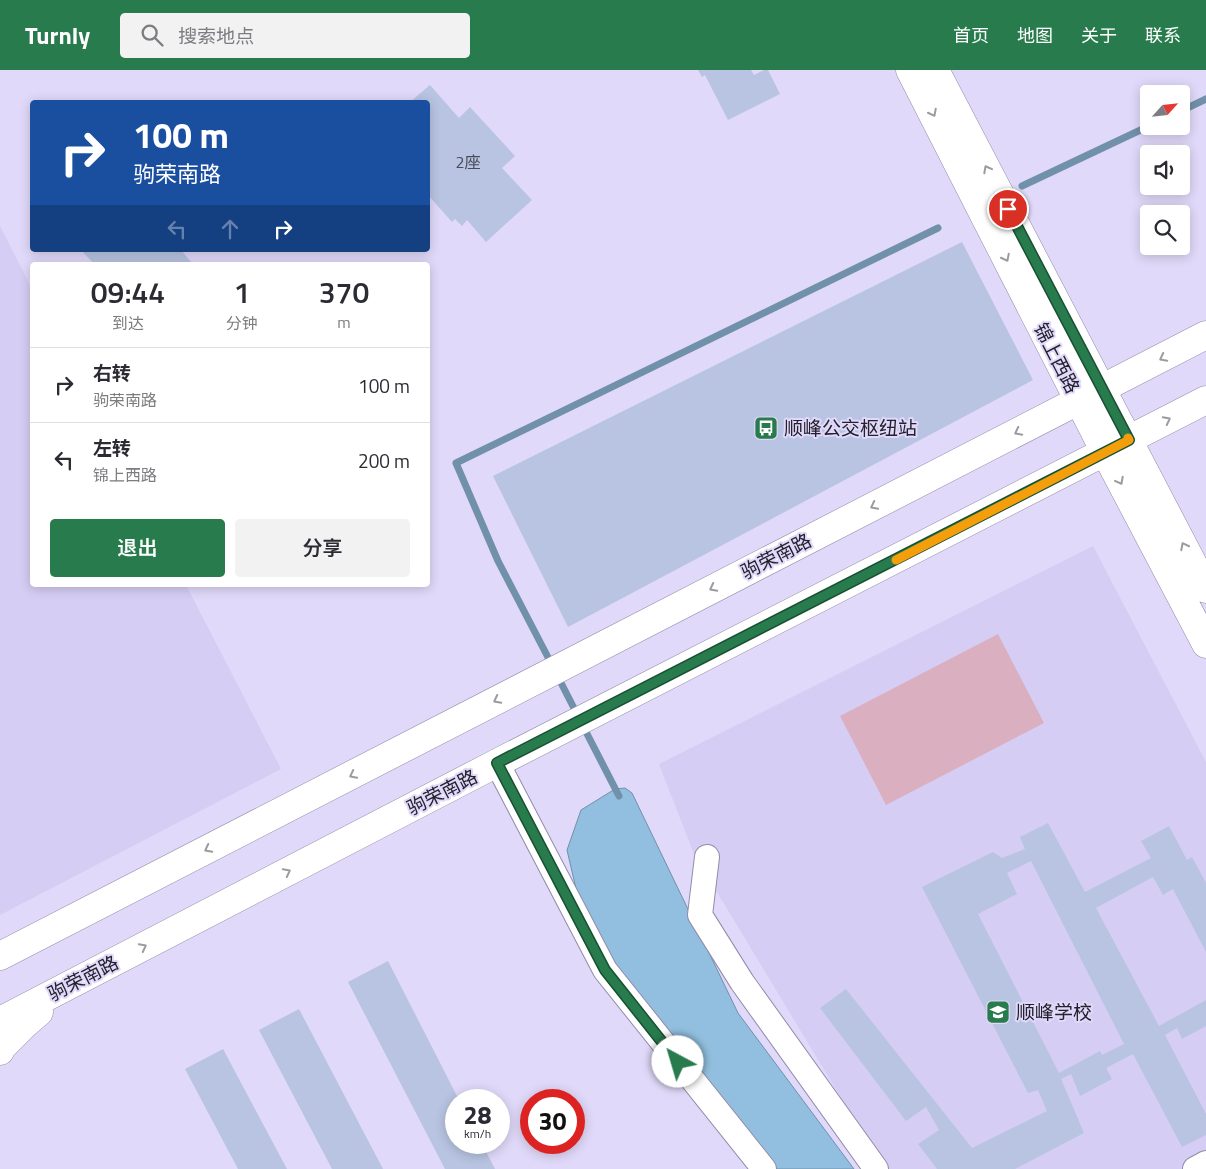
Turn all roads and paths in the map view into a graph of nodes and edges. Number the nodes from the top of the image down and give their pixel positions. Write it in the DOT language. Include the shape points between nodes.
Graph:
graph roads {
  1 [pos="910,70"];
  2 [pos="935,70"];
  3 [pos="1206,335"];
  4 [pos="1090,394"];
  5 [pos="1206,400"];
  6 [pos="1117,446"];
  7 [pos="1206,589"];
  8 [pos="1206,644"];
  9 [pos="497,763"];
  10 [pos="707,857"];
  11 [pos="61,925"];
  12 [pos="0,946"];
  13 [pos="0,956"];
  14 [pos="84,978"];
  15 [pos="0,1021"];
  16 [pos="0,1051"];
  17 [pos="1206,1163"];
  18 [pos="764,1169"];
  19 [pos="876,1169"];
  20 [pos="1195,1169"];
  1 -- 4 [label="street, 锦上西路, one-way"];
  4 -- 2 [label="street, 锦上西路, one-way"];
  3 -- 4 [label="street, 驹荣南路, one-way"];
  4 -- 6 [label="street, 锦上西路"];
  4 -- 11 [label="street, 驹荣南路, one-way"];
  6 -- 5 [label="street, 驹荣南路, one-way"];
  7 -- 6 [label="street, 锦上西路, one-way"];
  6 -- 8 [label="street, 锦上西路, one-way"];
  6 -- 9 [label="street, 驹荣南路"];
  14 -- 9 [label="street, 驹荣南路, one-way"];
  9 -- 18 [label="street" via="605,970"];
  10 -- 19 [label="street" via="700,915 742,982"];
  11 -- 12 [label="street"];
  11 -- 13 [label="street, 驹荣南路"];
  14 -- 15 [label="street, 驹荣南路"];
  14 -- 16 [label="street" via="25,1024"];
  17 -- 20 [label="street"];
}
